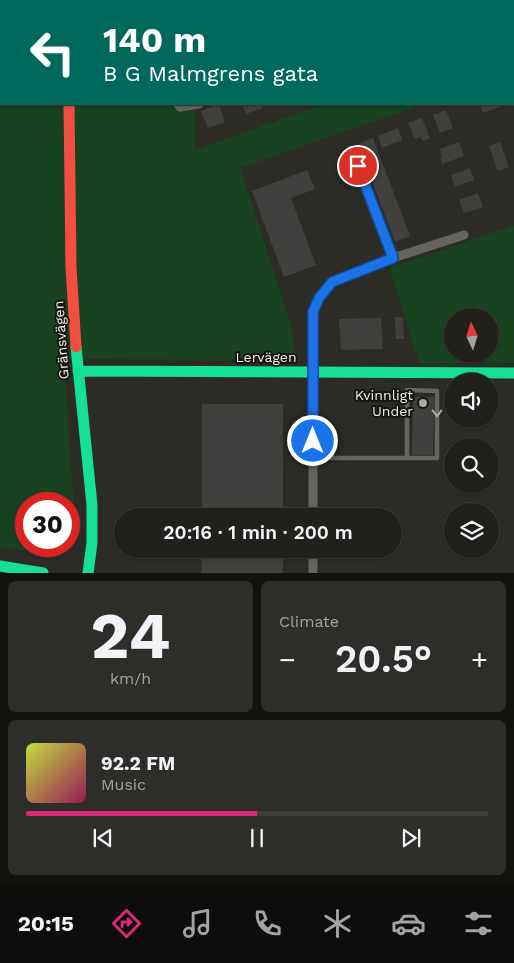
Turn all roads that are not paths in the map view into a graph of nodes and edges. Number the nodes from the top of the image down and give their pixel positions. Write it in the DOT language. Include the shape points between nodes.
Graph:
graph roads {
  1 [pos="70,105"];
  2 [pos="179,105"];
  3 [pos="192,105"];
  4 [pos="350,148"];
  5 [pos="464,235"];
  6 [pos="393,258"];
  7 [pos="78,371"];
  8 [pos="313,372"];
  9 [pos="514,373"];
  10 [pos="313,458"];
  11 [pos="407,458"];
  12 [pos="313,508"];
  13 [pos="313,558"];
  14 [pos="0,566"];
  15 [pos="43,573"];
  16 [pos="88,573"];
  17 [pos="313,573"];
  1 -- 7 [label="street, Gränsvägen" via="71,267"];
  2 -- 3 [label="street"];
  4 -- 6 [label="lane"];
  5 -- 6 [label="street"];
  6 -- 8 [label="street" via="332,282 319,298 313,312"];
  7 -- 8 [label="street, Lervägen"];
  7 -- 16 [label="street, Gränsvägen" via="92,505"];
  8 -- 9 [label="street, Lervägen"];
  8 -- 10 [label="street"];
  10 -- 11 [label="lane"];
  10 -- 12 [label="street"];
  11 -- 11 [label="lane, one-way" via="408,390 437,391 437,458"];
  13 -- 17 [label="street"];
  14 -- 15 [label="street"];
}
